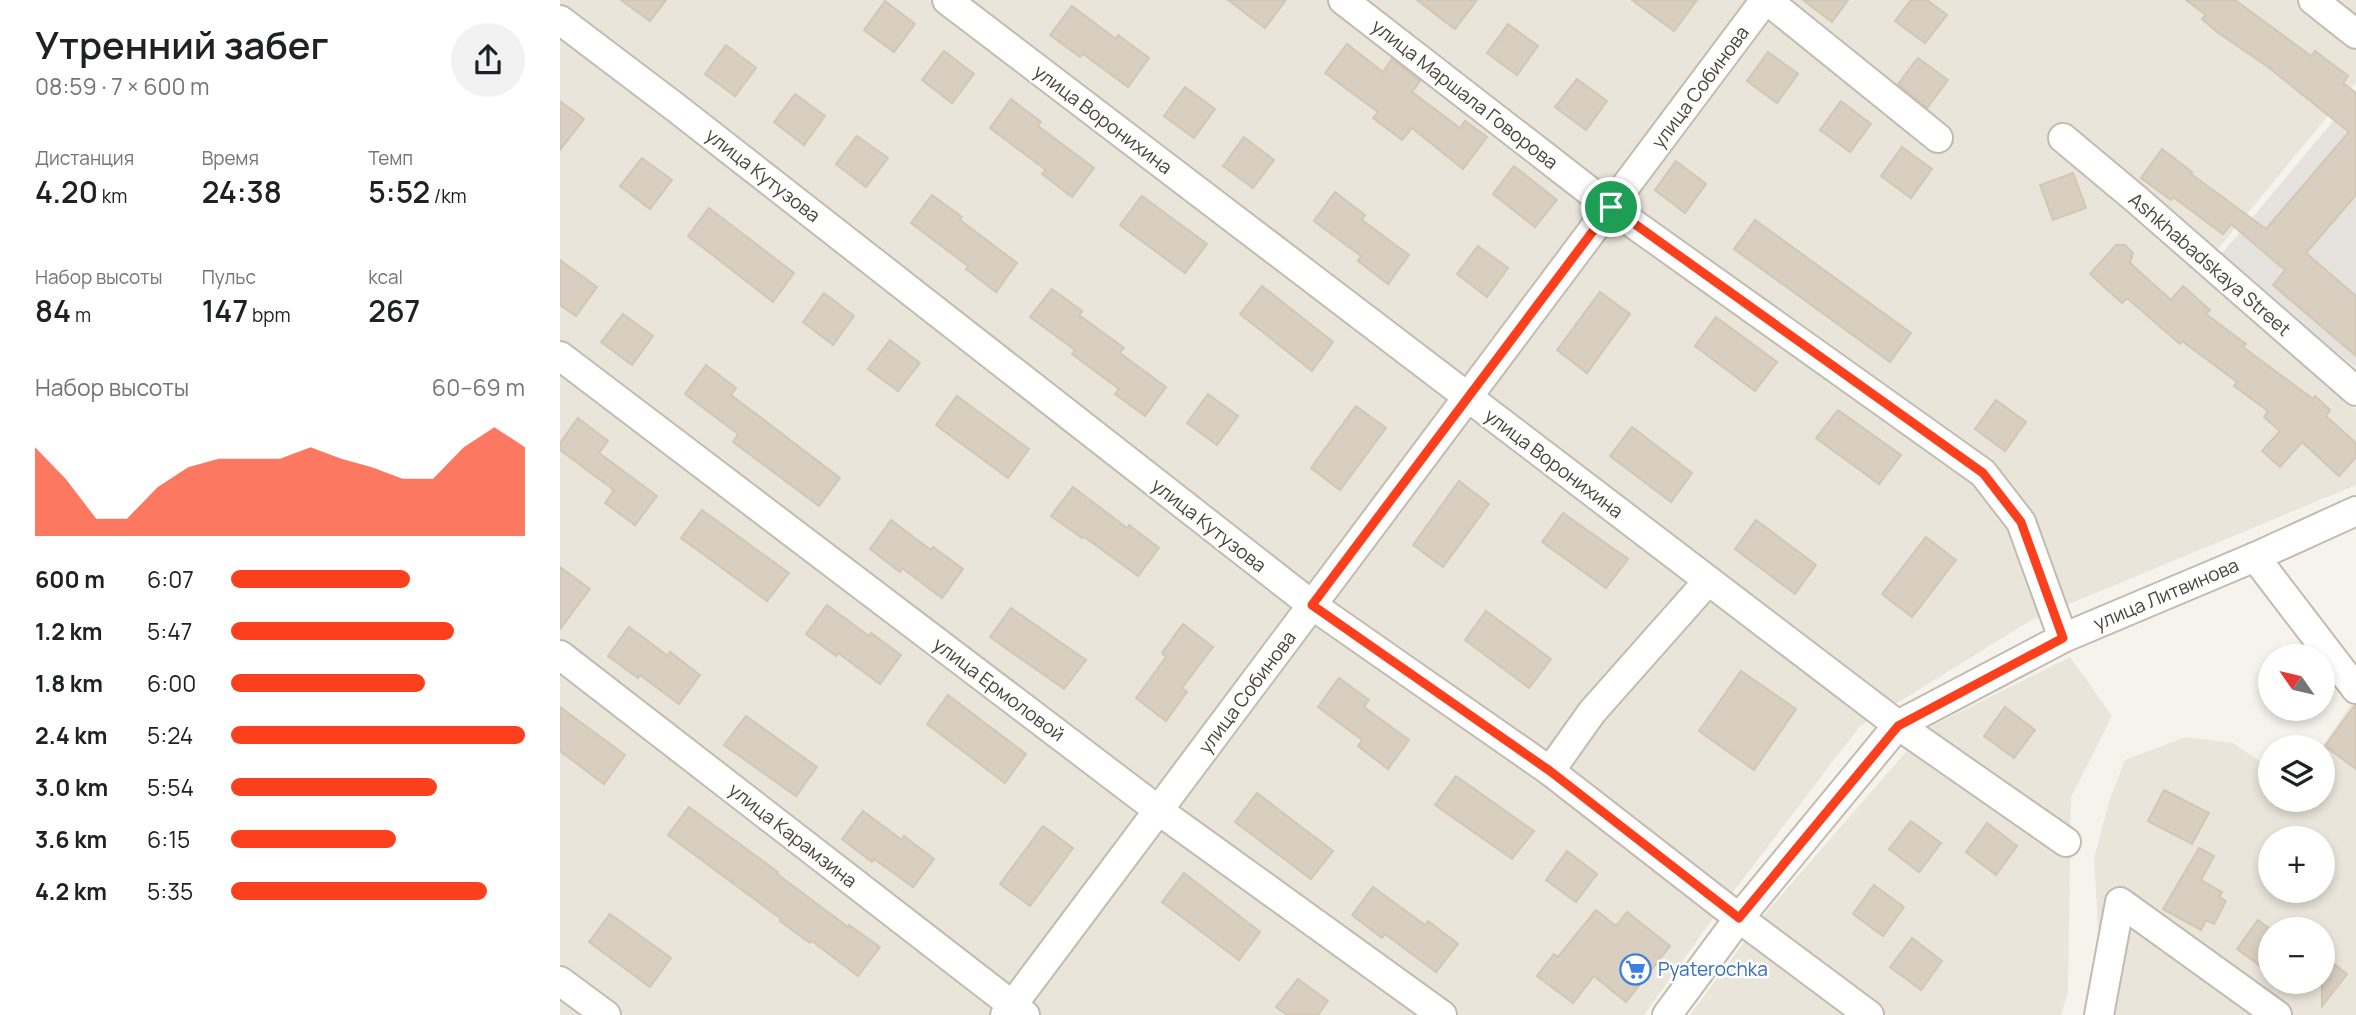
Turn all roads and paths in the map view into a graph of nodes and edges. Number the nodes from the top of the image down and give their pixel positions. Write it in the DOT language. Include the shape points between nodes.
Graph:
graph roads {
  1 [pos="947,0"];
  2 [pos="1343,0"];
  3 [pos="1766,0"];
  4 [pos="2313,0"];
  5 [pos="560,20"];
  6 [pos="2356,34"];
  7 [pos="1938,138"];
  8 [pos="2063,138"];
  9 [pos="1611,207"];
  10 [pos="560,356"];
  11 [pos="2356,391"];
  12 [pos="1468,397"];
  13 [pos="2356,511"];
  14 [pos="2255,557"];
  15 [pos="1708,581"];
  16 [pos="1312,605"];
  17 [pos="2063,638"];
  18 [pos="560,655"];
  19 [pos="2356,689"];
  20 [pos="1898,726"];
  21 [pos="1550,771"];
  22 [pos="1158,810"];
  23 [pos="2066,842"];
  24 [pos="1739,918"];
  25 [pos="560,981"];
  26 [pos="1014,1012"];
  27 [pos="606,1015"];
  28 [pos="1442,1015"];
  29 [pos="1667,1015"];
  30 [pos="1869,1015"];
  31 [pos="2099,1015"];
  32 [pos="2277,1015"];
  1 -- 12 [label="street, улица Воронихина"];
  2 -- 9 [label="street, улица Маршала Говорова"];
  3 -- 7 [label="street"];
  3 -- 9 [label="street, улица Собинова"];
  4 -- 6 [label="street"];
  5 -- 16 [label="street, улица Кутузова"];
  8 -- 11 [label="street, Ashkhabadskaya Street"];
  9 -- 12 [label="street, улица Собинова"];
  9 -- 17 [label="street, улица Маршала Говорова" via="1983,473 2021,522"];
  10 -- 22 [label="street, улица Ермоловой"];
  12 -- 15 [label="street, улица Воронихина"];
  12 -- 16 [label="street, улица Собинова"];
  13 -- 14 [label="street, улица Литвинова"];
  14 -- 17 [label="street, улица Литвинова"];
  14 -- 19 [label="street"];
  15 -- 20 [label="street, улица Воронихина"];
  15 -- 21 [label="street" via="1592,712"];
  16 -- 21 [label="street, улица Кутузова"];
  16 -- 22 [label="street, улица Собинова"];
  17 -- 20 [label="street, улица Литвинова"];
  18 -- 26 [label="street, улица Карамзина"];
  20 -- 23 [label="street, улица Воронихина"];
  20 -- 24 [label="street, улица Литвинова"];
  21 -- 24 [label="street, улица Кутузова"];
  22 -- 26 [label="street, улица Собинова"];
  22 -- 28 [label="street, улица Ермоловой"];
  24 -- 29 [label="street, улица Литвинова"];
  24 -- 30 [label="street, улица Кутузова"];
  25 -- 27 [label="street"];
  31 -- 32 [label="street" via="2120,902"];
}
